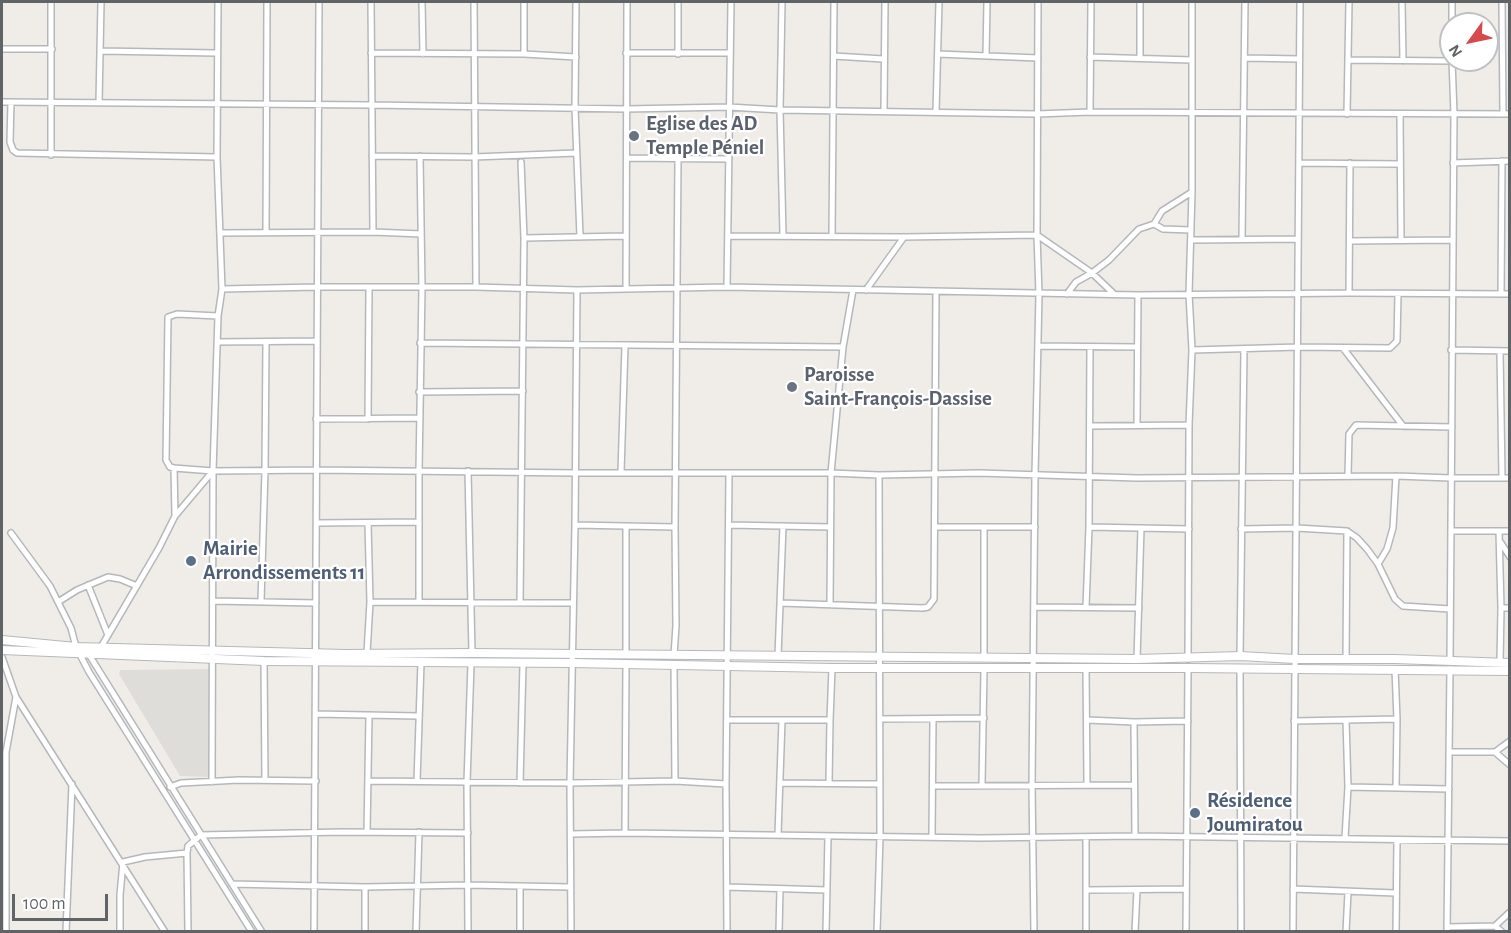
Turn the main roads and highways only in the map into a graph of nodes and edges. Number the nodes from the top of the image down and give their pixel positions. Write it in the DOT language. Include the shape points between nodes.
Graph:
graph roads {
  1 [pos="2,640"];
  2 [pos="2,650"];
  3 [pos="82,650"];
  4 [pos="212,654"];
  5 [pos="1509,663"];
  6 [pos="1450,665"];
  7 [pos="1509,671"];
  1 -- 3 [label="main road"];
  2 -- 3 [label="main road"];
  3 -- 4 [label="main road"];
  3 -- 4 [label="main road" via="101,647"];
  4 -- 6 [label="main road" via="1137,659 1240,656"];
  4 -- 6 [label="main road" via="264,662 832,668 1395,669"];
  5 -- 6 [label="main road"];
  6 -- 7 [label="main road"];
}
